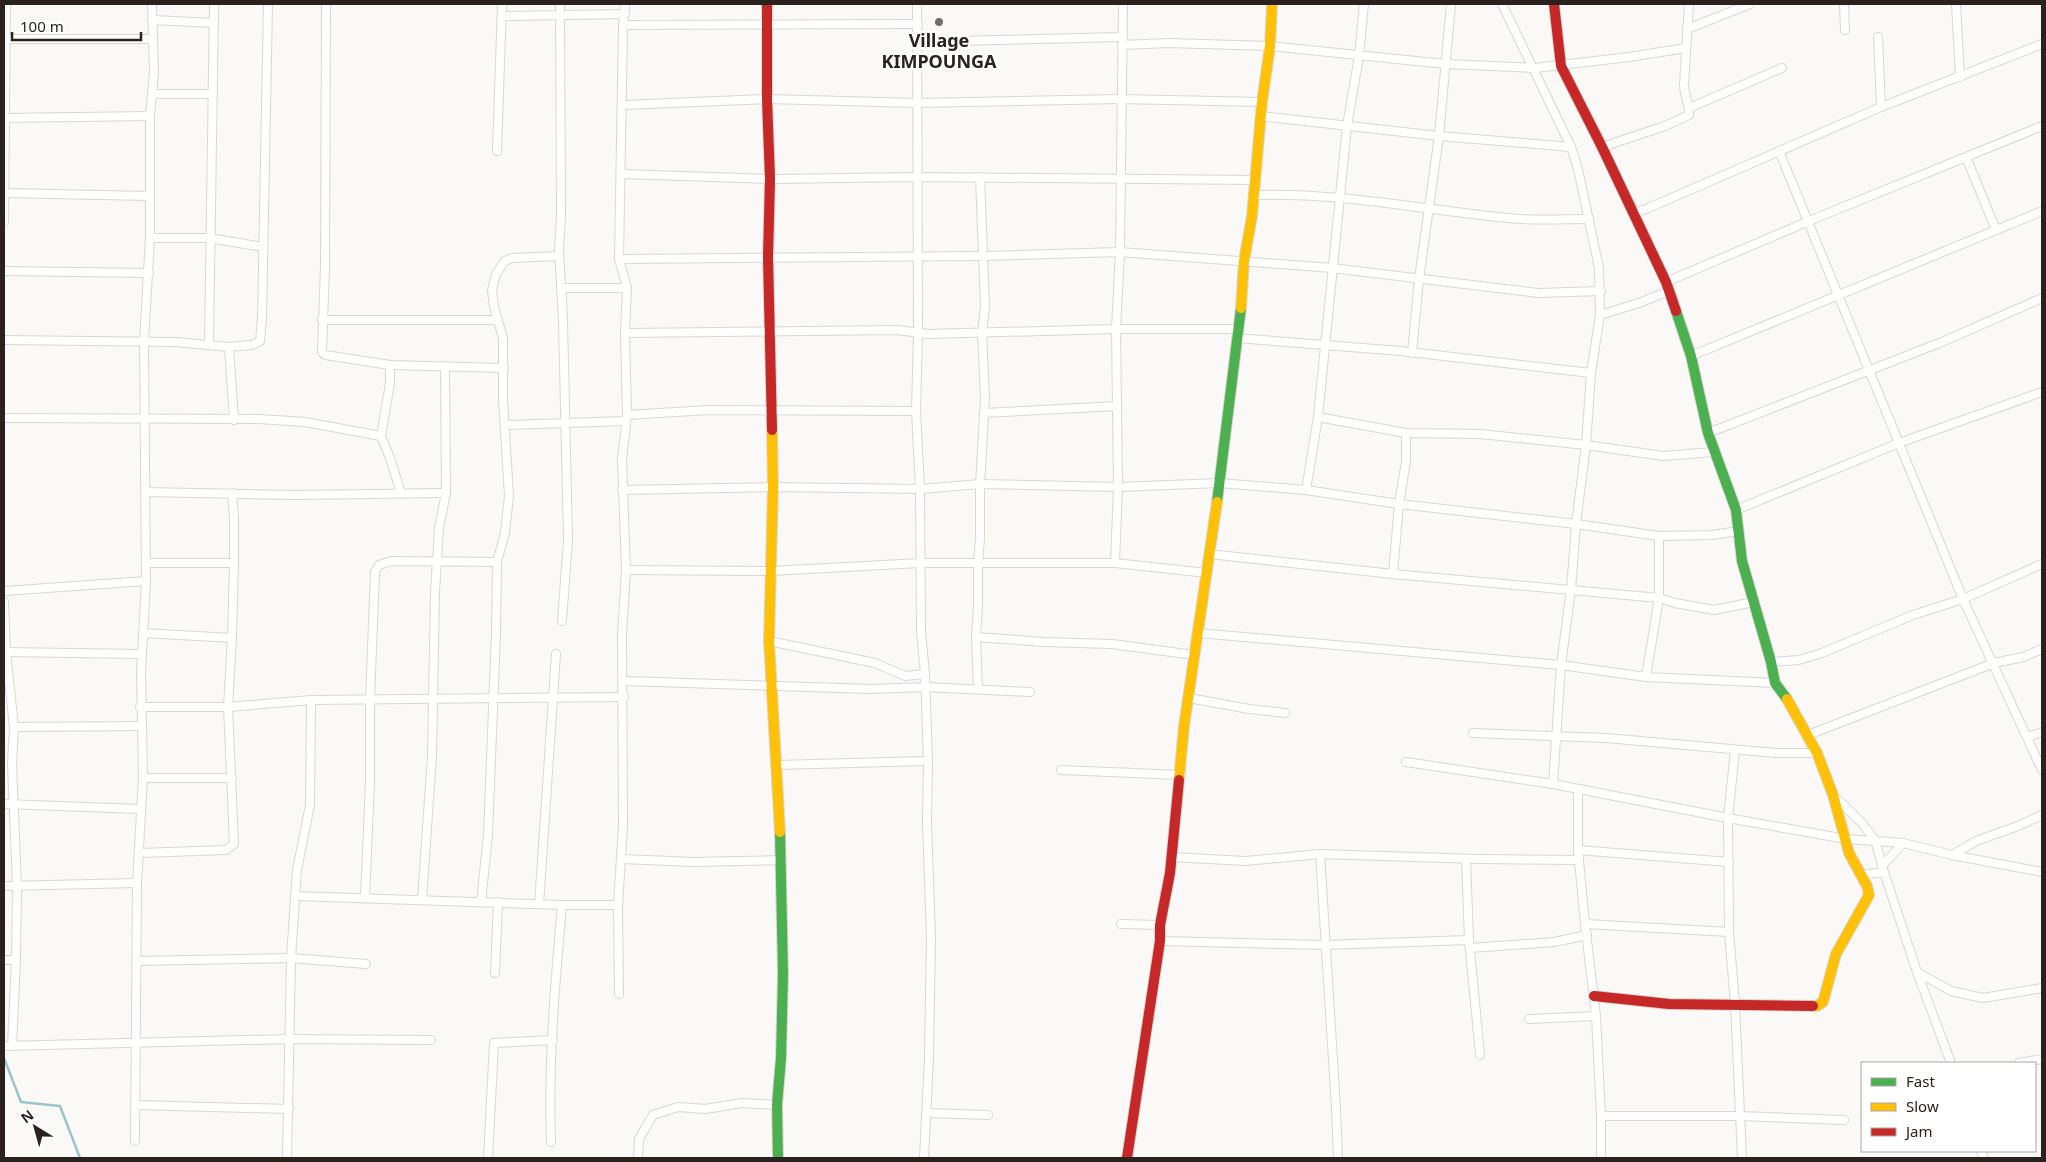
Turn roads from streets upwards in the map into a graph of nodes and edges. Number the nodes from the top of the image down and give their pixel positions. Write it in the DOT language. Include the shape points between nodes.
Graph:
graph roads {
  1 [pos="6,4"];
  2 [pos="152,4"];
  3 [pos="214,4"];
  4 [pos="268,4"];
  5 [pos="326,4"];
  6 [pos="502,4"];
  7 [pos="560,4"];
  8 [pos="626,4"];
  9 [pos="767,4"];
  10 [pos="918,4"];
  11 [pos="1123,4"];
  12 [pos="1272,4"];
  13 [pos="1364,4"];
  14 [pos="1451,4"];
  15 [pos="1502,4"];
  16 [pos="1554,4"];
  17 [pos="1689,4"];
  18 [pos="1750,4"];
  19 [pos="1844,4"];
  20 [pos="1956,4"];
  21 [pos="560,14"];
  22 [pos="625,14"];
  23 [pos="502,16"];
  24 [pos="152,20"];
  25 [pos="214,23"];
  26 [pos="918,24"];
  27 [pos="624,25"];
  28 [pos="767,26"];
  29 [pos="1687,29"];
  30 [pos="1845,30"];
  31 [pos="1878,38"];
  32 [pos="5,39"];
  33 [pos="152,39"];
  34 [pos="1122,41"];
  35 [pos="918,42"];
  36 [pos="2042,44"];
  37 [pos="1270,46"];
  38 [pos="1686,48"];
  39 [pos="1359,56"];
  40 [pos="1445,64"];
  41 [pos="1561,66"];
  42 [pos="1534,68"];
  43 [pos="1782,68"];
  44 [pos="1960,77"];
  45 [pos="152,94"];
  46 [pos="212,94"];
  47 [pos="767,99"];
  48 [pos="1120,100"];
  49 [pos="1262,102"];
  50 [pos="918,103"];
  51 [pos="623,104"];
  52 [pos="1689,108"];
  53 [pos="1880,108"];
  54 [pos="150,116"];
  55 [pos="1260,116"];
  56 [pos="5,118"];
  57 [pos="1347,126"];
  58 [pos="2042,126"];
  59 [pos="1439,136"];
  60 [pos="1602,146"];
  61 [pos="1571,147"];
  62 [pos="497,151"];
  63 [pos="1779,151"];
  64 [pos="1966,157"];
  65 [pos="622,174"];
  66 [pos="918,176"];
  67 [pos="980,177"];
  68 [pos="1119,178"];
  69 [pos="770,179"];
  70 [pos="1255,180"];
  71 [pos="4,193"];
  72 [pos="1254,195"];
  73 [pos="149,196"];
  74 [pos="1341,198"];
  75 [pos="1429,208"];
  76 [pos="2042,211"];
  77 [pos="1633,213"];
  78 [pos="1589,219"];
  79 [pos="1809,221"];
  80 [pos="4,222"];
  81 [pos="1996,230"];
  82 [pos="150,238"];
  83 [pos="209,238"];
  84 [pos="263,247"];
  85 [pos="1120,252"];
  86 [pos="559,256"];
  87 [pos="917,256"];
  88 [pos="983,256"];
  89 [pos="768,257"];
  90 [pos="619,260"];
  91 [pos="1244,261"];
  92 [pos="1332,268"];
  93 [pos="4,271"];
  94 [pos="149,273"];
  95 [pos="1420,279"];
  96 [pos="1668,286"];
  97 [pos="561,288"];
  98 [pos="627,288"];
  99 [pos="1600,291"];
  100 [pos="1838,296"];
  101 [pos="2042,298"];
  102 [pos="1600,315"];
  103 [pos="322,320"];
  104 [pos="498,320"];
  105 [pos="1116,329"];
  106 [pos="769,332"];
  107 [pos="918,333"];
  108 [pos="982,333"];
  109 [pos="625,334"];
  110 [pos="1238,334"];
  111 [pos="4,340"];
  112 [pos="144,341"];
  113 [pos="209,346"];
  114 [pos="1325,346"];
  115 [pos="229,347"];
  116 [pos="1412,352"];
  117 [pos="1691,356"];
  118 [pos="390,365"];
  119 [pos="445,366"];
  120 [pos="504,368"];
  121 [pos="1868,370"];
  122 [pos="1591,373"];
  123 [pos="2042,392"];
  124 [pos="1117,406"];
  125 [pos="771,409"];
  126 [pos="916,411"];
  127 [pos="984,413"];
  128 [pos="1318,417"];
  129 [pos="4,418"];
  130 [pos="144,418"];
  131 [pos="626,418"];
  132 [pos="234,420"];
  133 [pos="565,424"];
  134 [pos="506,425"];
  135 [pos="1406,433"];
  136 [pos="1708,434"];
  137 [pos="380,436"];
  138 [pos="1899,443"];
  139 [pos="1586,445"];
  140 [pos="1714,452"];
  141 [pos="1219,483"];
  142 [pos="980,484"];
  143 [pos="773,487"];
  144 [pos="1118,487"];
  145 [pos="920,489"];
  146 [pos="622,490"];
  147 [pos="1306,490"];
  148 [pos="145,492"];
  149 [pos="232,493"];
  150 [pos="401,493"];
  151 [pos="446,493"];
  152 [pos="1399,504"];
  153 [pos="1736,510"];
  154 [pos="1576,524"];
  155 [pos="1739,531"];
  156 [pos="1659,536"];
  157 [pos="1209,554"];
  158 [pos="438,560"];
  159 [pos="497,562"];
  160 [pos="978,562"];
  161 [pos="146,563"];
  162 [pos="234,563"];
  163 [pos="1115,563"];
  164 [pos="920,564"];
  165 [pos="2042,564"];
  166 [pos="626,570"];
  167 [pos="772,571"];
  168 [pos="1207,573"];
  169 [pos="1392,574"];
  170 [pos="146,581"];
  171 [pos="1570,589"];
  172 [pos="4,591"];
  173 [pos="1659,598"];
  174 [pos="1963,598"];
  175 [pos="4,602"];
  176 [pos="1754,602"];
  177 [pos="562,621"];
  178 [pos="1198,632"];
  179 [pos="143,633"];
  180 [pos="976,637"];
  181 [pos="232,638"];
  182 [pos="769,641"];
  183 [pos="2042,649"];
  184 [pos="5,652"];
  185 [pos="141,654"];
  186 [pos="556,654"];
  187 [pos="1194,655"];
  188 [pos="1771,662"];
  189 [pos="1994,663"];
  190 [pos="1561,665"];
  191 [pos="926,674"];
  192 [pos="1646,677"];
  193 [pos="624,681"];
  194 [pos="1775,683"];
  195 [pos="772,686"];
  196 [pos="926,687"];
  197 [pos="978,689"];
  198 [pos="1030,692"];
  199 [pos="624,697"];
  200 [pos="494,698"];
  201 [pos="1189,698"];
  202 [pos="552,699"];
  203 [pos="312,700"];
  204 [pos="370,700"];
  205 [pos="432,700"];
  206 [pos="140,707"];
  207 [pos="228,707"];
  208 [pos="1285,713"];
  209 [pos="14,726"];
  210 [pos="142,726"];
  211 [pos="1473,732"];
  212 [pos="2042,732"];
  213 [pos="1558,735"];
  214 [pos="1808,735"];
  215 [pos="2028,737"];
  216 [pos="1736,750"];
  217 [pos="1818,752"];
  218 [pos="928,761"];
  219 [pos="1406,762"];
  220 [pos="776,765"];
  221 [pos="1061,770"];
  222 [pos="2042,770"];
  223 [pos="1181,775"];
  224 [pos="143,778"];
  225 [pos="232,778"];
  226 [pos="1553,784"];
  227 [pos="1578,789"];
  228 [pos="1833,795"];
  229 [pos="4,804"];
  230 [pos="12,804"];
  231 [pos="141,809"];
  232 [pos="2042,815"];
  233 [pos="1728,818"];
  234 [pos="1846,838"];
  235 [pos="1875,840"];
  236 [pos="1903,843"];
  237 [pos="1578,850"];
  238 [pos="140,853"];
  239 [pos="1320,854"];
  240 [pos="1952,855"];
  241 [pos="1172,857"];
  242 [pos="622,859"];
  243 [pos="1466,859"];
  244 [pos="782,860"];
  245 [pos="1579,860"];
  246 [pos="1729,862"];
  247 [pos="1883,869"];
  248 [pos="2042,872"];
  249 [pos="1861,875"];
  250 [pos="137,883"];
  251 [pos="4,886"];
  252 [pos="17,887"];
  253 [pos="295,896"];
  254 [pos="365,898"];
  255 [pos="422,900"];
  256 [pos="481,902"];
  257 [pos="498,902"];
  258 [pos="539,904"];
  259 [pos="562,905"];
  260 [pos="618,905"];
  261 [pos="1121,924"];
  262 [pos="1584,924"];
  263 [pos="1160,925"];
  264 [pos="1729,932"];
  265 [pos="1587,935"];
  266 [pos="1160,941"];
  267 [pos="1469,944"];
  268 [pos="1325,945"];
  269 [pos="291,958"];
  270 [pos="4,960"];
  271 [pos="16,960"];
  272 [pos="137,961"];
  273 [pos="366,964"];
  274 [pos="1917,972"];
  275 [pos="495,973"];
  276 [pos="2042,988"];
  277 [pos="619,994"];
  278 [pos="1594,996"];
  279 [pos="1735,1004"];
  280 [pos="1596,1016"];
  281 [pos="1529,1019"];
  282 [pos="290,1039"];
  283 [pos="431,1040"];
  284 [pos="553,1040"];
  285 [pos="137,1043"];
  286 [pos="8,1046"];
  287 [pos="1480,1055"];
  288 [pos="2042,1059"];
  289 [pos="1951,1062"];
  290 [pos="2025,1062"];
  291 [pos="136,1105"];
  292 [pos="777,1105"];
  293 [pos="289,1108"];
  294 [pos="926,1113"];
  295 [pos="988,1115"];
  296 [pos="1601,1116"];
  297 [pos="1739,1116"];
  298 [pos="1844,1120"];
  299 [pos="135,1141"];
  300 [pos="551,1142"];
  301 [pos="288,1158"];
  302 [pos="488,1158"];
  303 [pos="638,1158"];
  304 [pos="778,1158"];
  305 [pos="924,1158"];
  306 [pos="1127,1158"];
  307 [pos="1338,1158"];
  308 [pos="1601,1158"];
  309 [pos="1742,1158"];
  1 -- 32 [label="street"];
  2 -- 24 [label="street"];
  3 -- 25 [label="street"];
  4 -- 84 [label="street"];
  5 -- 103 [label="street"];
  6 -- 23 [label="street"];
  7 -- 21 [label="street"];
  8 -- 22 [label="street"];
  9 -- 28 [label="street"];
  10 -- 26 [label="street"];
  11 -- 34 [label="street"];
  12 -- 37 [label="street"];
  13 -- 39 [label="street"];
  14 -- 40 [label="street"];
  15 -- 42 [label="street"];
  16 -- 41 [label="street"];
  17 -- 29 [label="street"];
  18 -- 29 [label="street"];
  19 -- 30 [label="street"];
  20 -- 44 [label="street"];
  21 -- 22 [label="street"];
  21 -- 23 [label="street"];
  21 -- 86 [label="street"];
  22 -- 27 [label="street"];
  23 -- 62 [label="street"];
  24 -- 25 [label="street"];
  24 -- 33 [label="street"];
  25 -- 46 [label="street"];
  26 -- 28 [label="street"];
  26 -- 35 [label="street"];
  27 -- 28 [label="street"];
  27 -- 51 [label="street"];
  28 -- 47 [label="street"];
  29 -- 38 [label="street"];
  31 -- 53 [label="street"];
  32 -- 33 [label="street"];
  32 -- 56 [label="street"];
  33 -- 45 [label="street"];
  34 -- 35 [label="street"];
  34 -- 37 [label="street"];
  34 -- 48 [label="street"];
  35 -- 50 [label="street"];
  36 -- 44 [label="street"];
  37 -- 39 [label="street"];
  37 -- 49 [label="street"];
  38 -- 41 [label="street"];
  38 -- 52 [label="street" via="1684,97"];
  39 -- 40 [label="street"];
  39 -- 57 [label="street"];
  40 -- 42 [label="street"];
  40 -- 59 [label="street"];
  41 -- 42 [label="street"];
  41 -- 60 [label="street"];
  42 -- 61 [label="street"];
  43 -- 52 [label="street"];
  44 -- 53 [label="street"];
  45 -- 46 [label="street"];
  45 -- 54 [label="street"];
  46 -- 83 [label="street"];
  47 -- 50 [label="street"];
  47 -- 51 [label="street"];
  47 -- 69 [label="street"];
  48 -- 49 [label="street"];
  48 -- 50 [label="street"];
  48 -- 68 [label="street"];
  49 -- 55 [label="street"];
  50 -- 66 [label="street"];
  51 -- 65 [label="street"];
  52 -- 60 [label="street" via="1688,117"];
  53 -- 63 [label="street"];
  54 -- 56 [label="street"];
  54 -- 73 [label="street"];
  55 -- 57 [label="street"];
  55 -- 70 [label="street"];
  56 -- 71 [label="street"];
  57 -- 59 [label="street"];
  57 -- 74 [label="street"];
  58 -- 64 [label="street"];
  59 -- 61 [label="street"];
  59 -- 75 [label="street"];
  60 -- 77 [label="street"];
  61 -- 78 [label="street"];
  63 -- 77 [label="street"];
  63 -- 79 [label="street"];
  64 -- 79 [label="street"];
  64 -- 81 [label="street"];
  65 -- 69 [label="street"];
  65 -- 90 [label="street"];
  66 -- 67 [label="street"];
  66 -- 69 [label="street"];
  66 -- 87 [label="street"];
  67 -- 68 [label="street"];
  67 -- 88 [label="street"];
  68 -- 70 [label="street"];
  68 -- 85 [label="street"];
  69 -- 89 [label="street"];
  70 -- 72 [label="street"];
  71 -- 73 [label="street"];
  71 -- 80 [label="street"];
  72 -- 74 [label="street"];
  72 -- 91 [label="street"];
  73 -- 82 [label="street"];
  74 -- 75 [label="street"];
  74 -- 92 [label="street"];
  75 -- 78 [label="street" via="1510,218"];
  75 -- 95 [label="street"];
  76 -- 81 [label="street"];
  77 -- 96 [label="street"];
  78 -- 99 [label="street"];
  79 -- 96 [label="street"];
  79 -- 100 [label="street"];
  81 -- 100 [label="street"];
  82 -- 83 [label="street"];
  82 -- 94 [label="street"];
  83 -- 84 [label="street"];
  83 -- 113 [label="street"];
  84 -- 115 [label="street" via="261,337 252,345"];
  85 -- 88 [label="street"];
  85 -- 91 [label="street"];
  85 -- 105 [label="street"];
  86 -- 97 [label="street"];
  86 -- 104 [label="street" via="512,258 500,266 492,290"];
  87 -- 88 [label="street"];
  87 -- 89 [label="street"];
  87 -- 107 [label="street"];
  88 -- 108 [label="street" via="985,306"];
  89 -- 90 [label="street"];
  89 -- 106 [label="street"];
  90 -- 98 [label="street"];
  91 -- 92 [label="street"];
  91 -- 110 [label="street"];
  92 -- 95 [label="street"];
  92 -- 114 [label="street"];
  93 -- 94 [label="street"];
  94 -- 112 [label="street"];
  95 -- 99 [label="street" via="1538,293"];
  95 -- 116 [label="street"];
  96 -- 102 [label="street" via="1645,301"];
  96 -- 117 [label="street"];
  97 -- 98 [label="street"];
  97 -- 133 [label="street"];
  98 -- 109 [label="street"];
  99 -- 102 [label="street"];
  100 -- 117 [label="street"];
  100 -- 121 [label="street"];
  101 -- 121 [label="street"];
  102 -- 122 [label="street"];
  103 -- 104 [label="street"];
  103 -- 118 [label="street" via="323,354"];
  104 -- 120 [label="street" via="503,338"];
  105 -- 108 [label="street"];
  105 -- 110 [label="street"];
  105 -- 124 [label="street"];
  106 -- 107 [label="street" via="897,330"];
  106 -- 109 [label="street"];
  106 -- 125 [label="street"];
  107 -- 108 [label="street"];
  107 -- 126 [label="street"];
  108 -- 127 [label="street"];
  109 -- 131 [label="street"];
  110 -- 114 [label="street"];
  110 -- 141 [label="street"];
  111 -- 112 [label="street"];
  112 -- 113 [label="street"];
  112 -- 130 [label="street"];
  113 -- 115 [label="street"];
  114 -- 116 [label="street"];
  114 -- 128 [label="street"];
  115 -- 132 [label="street"];
  116 -- 122 [label="street"];
  117 -- 136 [label="street"];
  118 -- 119 [label="street"];
  118 -- 137 [label="street" via="390,383"];
  119 -- 120 [label="street"];
  119 -- 151 [label="street"];
  120 -- 134 [label="street"];
  121 -- 136 [label="street"];
  121 -- 138 [label="street"];
  122 -- 139 [label="street"];
  123 -- 138 [label="street"];
  124 -- 127 [label="street"];
  124 -- 144 [label="street"];
  125 -- 126 [label="street"];
  125 -- 131 [label="street" via="708,410"];
  125 -- 143 [label="street"];
  126 -- 145 [label="street"];
  127 -- 142 [label="street"];
  128 -- 135 [label="street"];
  128 -- 147 [label="street"];
  129 -- 130 [label="street"];
  130 -- 132 [label="street"];
  130 -- 148 [label="street"];
  131 -- 133 [label="street"];
  131 -- 146 [label="street"];
  132 -- 137 [label="street" via="305,422"];
  133 -- 134 [label="street"];
  133 -- 177 [label="street" via="568,540"];
  134 -- 159 [label="street" via="509,496 505,533"];
  135 -- 139 [label="street" via="1480,434"];
  135 -- 152 [label="street" via="1406,461"];
  136 -- 140 [label="street"];
  137 -- 150 [label="street"];
  138 -- 153 [label="street"];
  138 -- 174 [label="street"];
  139 -- 140 [label="street" via="1663,456"];
  139 -- 154 [label="street"];
  140 -- 153 [label="street"];
  141 -- 144 [label="street"];
  141 -- 147 [label="street"];
  141 -- 157 [label="street"];
  142 -- 144 [label="street"];
  142 -- 145 [label="street"];
  142 -- 160 [label="street"];
  143 -- 145 [label="street"];
  143 -- 146 [label="street"];
  143 -- 167 [label="street"];
  144 -- 163 [label="street"];
  145 -- 164 [label="street"];
  146 -- 166 [label="street"];
  147 -- 152 [label="street"];
  148 -- 149 [label="street"];
  148 -- 161 [label="street"];
  149 -- 150 [label="street"];
  149 -- 162 [label="street"];
  150 -- 151 [label="street"];
  151 -- 158 [label="street" via="439,528"];
  152 -- 154 [label="street"];
  152 -- 169 [label="street"];
  153 -- 155 [label="street"];
  154 -- 156 [label="street"];
  154 -- 171 [label="street"];
  155 -- 156 [label="street"];
  155 -- 176 [label="street" via="1742,561"];
  156 -- 173 [label="street"];
  157 -- 168 [label="street"];
  157 -- 169 [label="street"];
  158 -- 159 [label="street"];
  158 -- 204 [label="street" via="392,561 379,564 375,572"];
  158 -- 205 [label="street"];
  159 -- 200 [label="street"];
  160 -- 163 [label="street"];
  160 -- 164 [label="street"];
  160 -- 180 [label="street"];
  161 -- 162 [label="street"];
  161 -- 170 [label="street"];
  162 -- 181 [label="street"];
  163 -- 168 [label="street"];
  164 -- 167 [label="street"];
  164 -- 191 [label="street" via="921,631"];
  165 -- 174 [label="street"];
  166 -- 167 [label="street"];
  166 -- 193 [label="street" via="622,635"];
  167 -- 182 [label="street"];
  168 -- 178 [label="street"];
  169 -- 171 [label="street"];
  170 -- 172 [label="street"];
  170 -- 179 [label="street"];
  171 -- 173 [label="street"];
  171 -- 190 [label="street"];
  173 -- 176 [label="street" via="1714,610"];
  173 -- 192 [label="street"];
  174 -- 188 [label="street" via="1822,653 1799,660"];
  174 -- 189 [label="street"];
  175 -- 184 [label="street"];
  176 -- 188 [label="street"];
  178 -- 187 [label="street"];
  178 -- 190 [label="street"];
  179 -- 181 [label="street"];
  179 -- 185 [label="street"];
  180 -- 187 [label="street" via="1112,644"];
  180 -- 197 [label="street"];
  181 -- 207 [label="street"];
  182 -- 191 [label="street" via="876,663 906,676"];
  182 -- 195 [label="street"];
  183 -- 189 [label="street"];
  184 -- 185 [label="street"];
  184 -- 209 [label="street"];
  185 -- 206 [label="street"];
  186 -- 202 [label="street"];
  187 -- 201 [label="street"];
  188 -- 194 [label="street"];
  189 -- 214 [label="street"];
  189 -- 215 [label="street"];
  190 -- 192 [label="street"];
  190 -- 213 [label="street"];
  191 -- 196 [label="street"];
  192 -- 194 [label="street"];
  193 -- 195 [label="street"];
  193 -- 199 [label="street"];
  194 -- 214 [label="street"];
  195 -- 196 [label="street"];
  195 -- 220 [label="street"];
  196 -- 197 [label="street"];
  196 -- 218 [label="street"];
  197 -- 198 [label="street"];
  199 -- 202 [label="street"];
  199 -- 242 [label="street"];
  200 -- 202 [label="street"];
  200 -- 205 [label="street"];
  200 -- 256 [label="street" via="488,834"];
  201 -- 208 [label="street"];
  201 -- 223 [label="street"];
  202 -- 258 [label="street"];
  203 -- 204 [label="street"];
  203 -- 207 [label="street"];
  203 -- 253 [label="street" via="310,805"];
  204 -- 205 [label="street"];
  204 -- 254 [label="street"];
  205 -- 255 [label="street" via="432,756"];
  206 -- 207 [label="street"];
  206 -- 210 [label="street"];
  207 -- 225 [label="street"];
  209 -- 210 [label="street"];
  209 -- 230 [label="street"];
  210 -- 224 [label="street"];
  211 -- 213 [label="street"];
  212 -- 215 [label="street"];
  213 -- 216 [label="street"];
  213 -- 226 [label="street"];
  214 -- 217 [label="street"];
  215 -- 222 [label="street"];
  216 -- 217 [label="street"];
  216 -- 233 [label="street"];
  217 -- 228 [label="street"];
  218 -- 220 [label="street"];
  218 -- 294 [label="street" via="931,984"];
  219 -- 226 [label="street"];
  220 -- 244 [label="street"];
  221 -- 223 [label="street"];
  223 -- 241 [label="street"];
  224 -- 225 [label="street"];
  224 -- 231 [label="street"];
  225 -- 238 [label="street" via="235,840 231,848"];
  226 -- 227 [label="street"];
  227 -- 233 [label="street"];
  227 -- 237 [label="street"];
  228 -- 234 [label="street"];
  228 -- 235 [label="street"];
  229 -- 230 [label="street"];
  230 -- 231 [label="street"];
  230 -- 252 [label="street"];
  231 -- 238 [label="street"];
  232 -- 240 [label="street" via="1976,841"];
  233 -- 234 [label="street"];
  233 -- 246 [label="street"];
  234 -- 235 [label="street"];
  234 -- 249 [label="street" via="1849,853"];
  235 -- 236 [label="street"];
  235 -- 247 [label="street"];
  236 -- 240 [label="street"];
  236 -- 247 [label="street"];
  237 -- 245 [label="street"];
  237 -- 246 [label="street"];
  238 -- 250 [label="street"];
  239 -- 241 [label="street" via="1252,860"];
  239 -- 243 [label="street"];
  239 -- 268 [label="street"];
  240 -- 248 [label="street"];
  241 -- 263 [label="street"];
  242 -- 244 [label="street" via="694,862"];
  242 -- 260 [label="street"];
  243 -- 245 [label="street"];
  243 -- 267 [label="street"];
  244 -- 292 [label="street" via="783,1006"];
  245 -- 262 [label="street"];
  246 -- 264 [label="street"];
  247 -- 249 [label="street"];
  247 -- 274 [label="street"];
  249 -- 279 [label="street" via="1869,895 1838,948 1826,994 1820,1004"];
  250 -- 252 [label="street"];
  250 -- 272 [label="street"];
  251 -- 252 [label="street"];
  252 -- 271 [label="street"];
  253 -- 254 [label="street"];
  253 -- 269 [label="street"];
  254 -- 255 [label="street"];
  255 -- 256 [label="street"];
  256 -- 257 [label="street"];
  257 -- 258 [label="street"];
  257 -- 275 [label="street"];
  258 -- 259 [label="street"];
  259 -- 260 [label="street"];
  259 -- 284 [label="street"];
  260 -- 277 [label="street"];
  261 -- 263 [label="street"];
  262 -- 264 [label="street"];
  262 -- 265 [label="street"];
  263 -- 266 [label="street"];
  264 -- 279 [label="street"];
  265 -- 267 [label="street" via="1554,942"];
  265 -- 278 [label="street"];
  266 -- 268 [label="street"];
  266 -- 306 [label="street"];
  267 -- 268 [label="street"];
  267 -- 287 [label="street"];
  268 -- 307 [label="street"];
  269 -- 272 [label="street"];
  269 -- 273 [label="street"];
  269 -- 282 [label="street"];
  270 -- 271 [label="street"];
  271 -- 286 [label="street"];
  272 -- 285 [label="street"];
  274 -- 276 [label="street" via="1951,991 1983,998"];
  274 -- 289 [label="street"];
  278 -- 279 [label="street" via="1669,1004"];
  278 -- 280 [label="street"];
  279 -- 297 [label="street"];
  280 -- 281 [label="street"];
  280 -- 296 [label="street"];
  282 -- 283 [label="street"];
  282 -- 285 [label="street"];
  282 -- 293 [label="street"];
  284 -- 300 [label="street"];
  284 -- 302 [label="street" via="494,1043"];
  285 -- 286 [label="street"];
  285 -- 291 [label="street"];
  288 -- 290 [label="street"];
  291 -- 293 [label="street"];
  291 -- 299 [label="street"];
  292 -- 303 [label="street" via="742,1103 704,1109 678,1107 653,1115 639,1139"];
  292 -- 304 [label="street"];
  293 -- 301 [label="street"];
  294 -- 295 [label="street"];
  294 -- 305 [label="street"];
  296 -- 297 [label="street"];
  296 -- 308 [label="street"];
  297 -- 298 [label="street"];
  297 -- 309 [label="street"];
}
